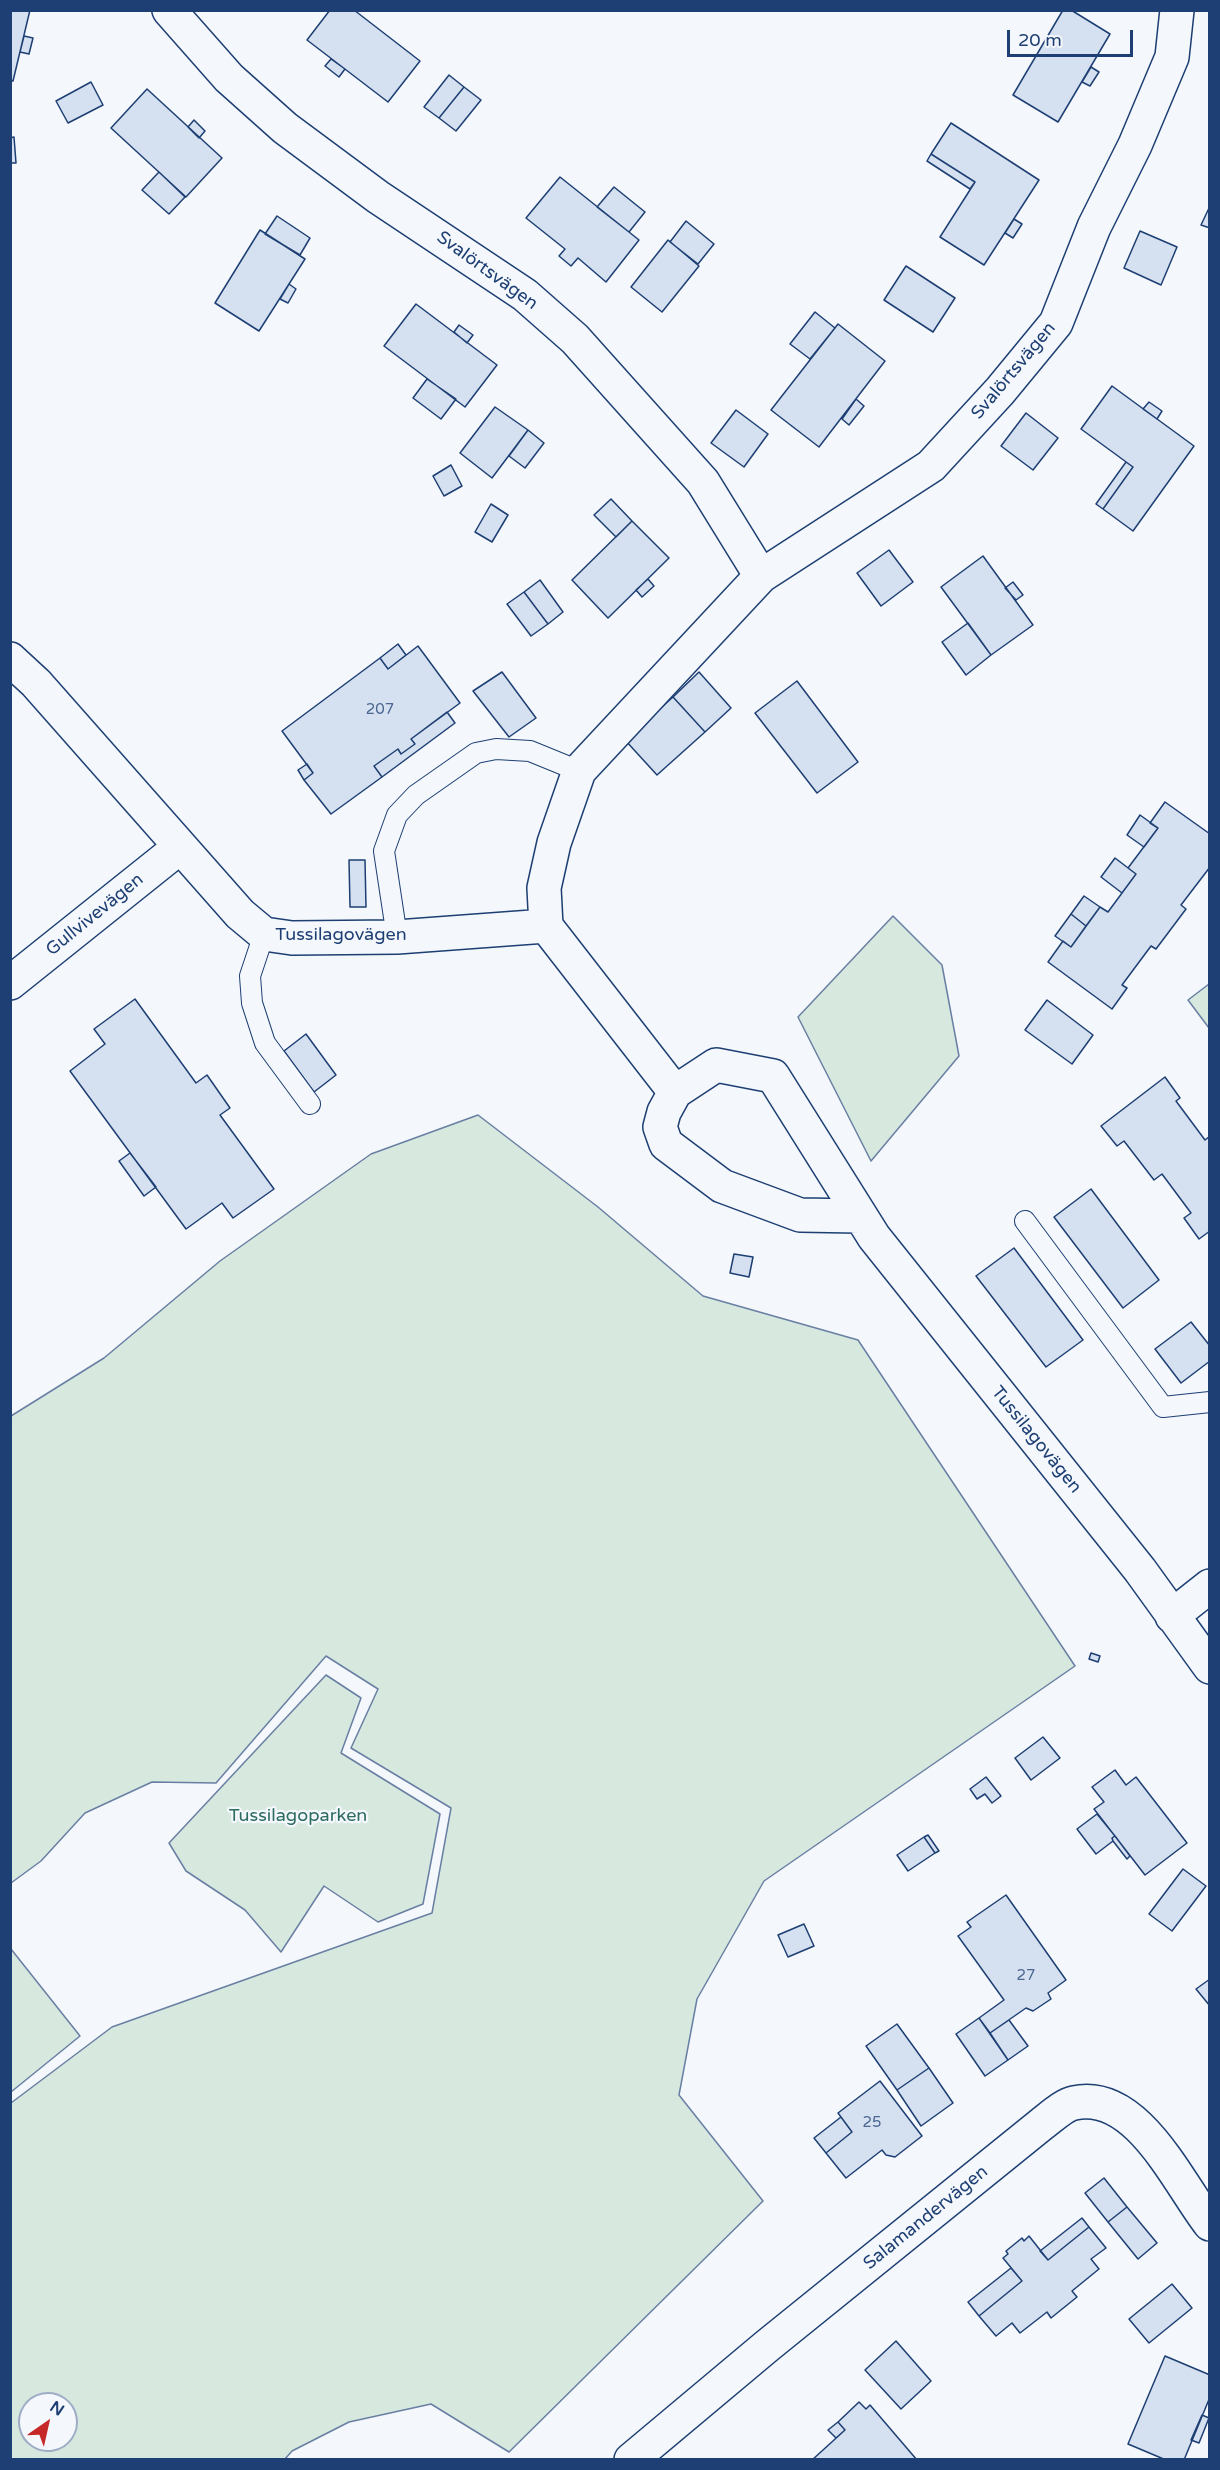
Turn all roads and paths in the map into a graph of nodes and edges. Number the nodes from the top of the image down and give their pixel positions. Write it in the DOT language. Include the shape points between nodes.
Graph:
graph roads {
  1 [pos="169,10"];
  2 [pos="1177,10"];
  3 [pos="761,576"];
  4 [pos="10,659"];
  5 [pos="579,771"];
  6 [pos="180,847"];
  7 [pos="546,926"];
  8 [pos="264,934"];
  9 [pos="397,937"];
  10 [pos="10,983"];
  11 [pos="675,1092"];
  12 [pos="310,1104"];
  13 [pos="859,1216"];
  14 [pos="1025,1221"];
  15 [pos="1209,1402"];
  16 [pos="1209,1586"];
  17 [pos="1172,1616"];
  18 [pos="1209,1667"];
  19 [pos="1209,2224"];
  20 [pos="631,2460"];
  1 -- 3 [label="street, Svalörtsvägen" via="229,78 285,128 378,197 525,295 574,339 703,482"];
  2 -- 3 [label="street, Svalörtsvägen" via="1172,57 1135,145 1094,227 1056,323 931,466"];
  3 -- 5 [label="street, Svalörtsvägen"];
  4 -- 6 [label="street, Tussilagovägen" via="36,683"];
  5 -- 7 [label="street, Svalörtsvägen" via="546,877"];
  5 -- 9 [label="lane" via="530,751 496,748 476,753 416,795 397,815 384,851"];
  6 -- 8 [label="street, Tussilagovägen" via="240,914"];
  6 -- 10 [label="street, Gullvivevägen"];
  7 -- 9 [label="street, Tussilagovägen"];
  7 -- 11 [label="street"];
  8 -- 9 [label="street, Tussilagovägen" via="292,938"];
  8 -- 12 [label="lane" via="250,976 252,1004 265,1043"];
  11 -- 13 [label="street" via="660,1127 666,1144 722,1186 800,1215"];
  11 -- 13 [label="street, Tussilagovägen" via="716,1065 773,1076"];
  13 -- 17 [label="street, Tussilagovägen" via="1140,1570"];
  14 -- 15 [label="lane" via="1163,1407"];
  16 -- 17 [label="street"];
  17 -- 18 [label="street, Tussilagovägen"];
  19 -- 20 [label="street, Salamandervägen" via="1168,2161 1138,2126 1106,2103 1072,2103 767,2346"];
}
